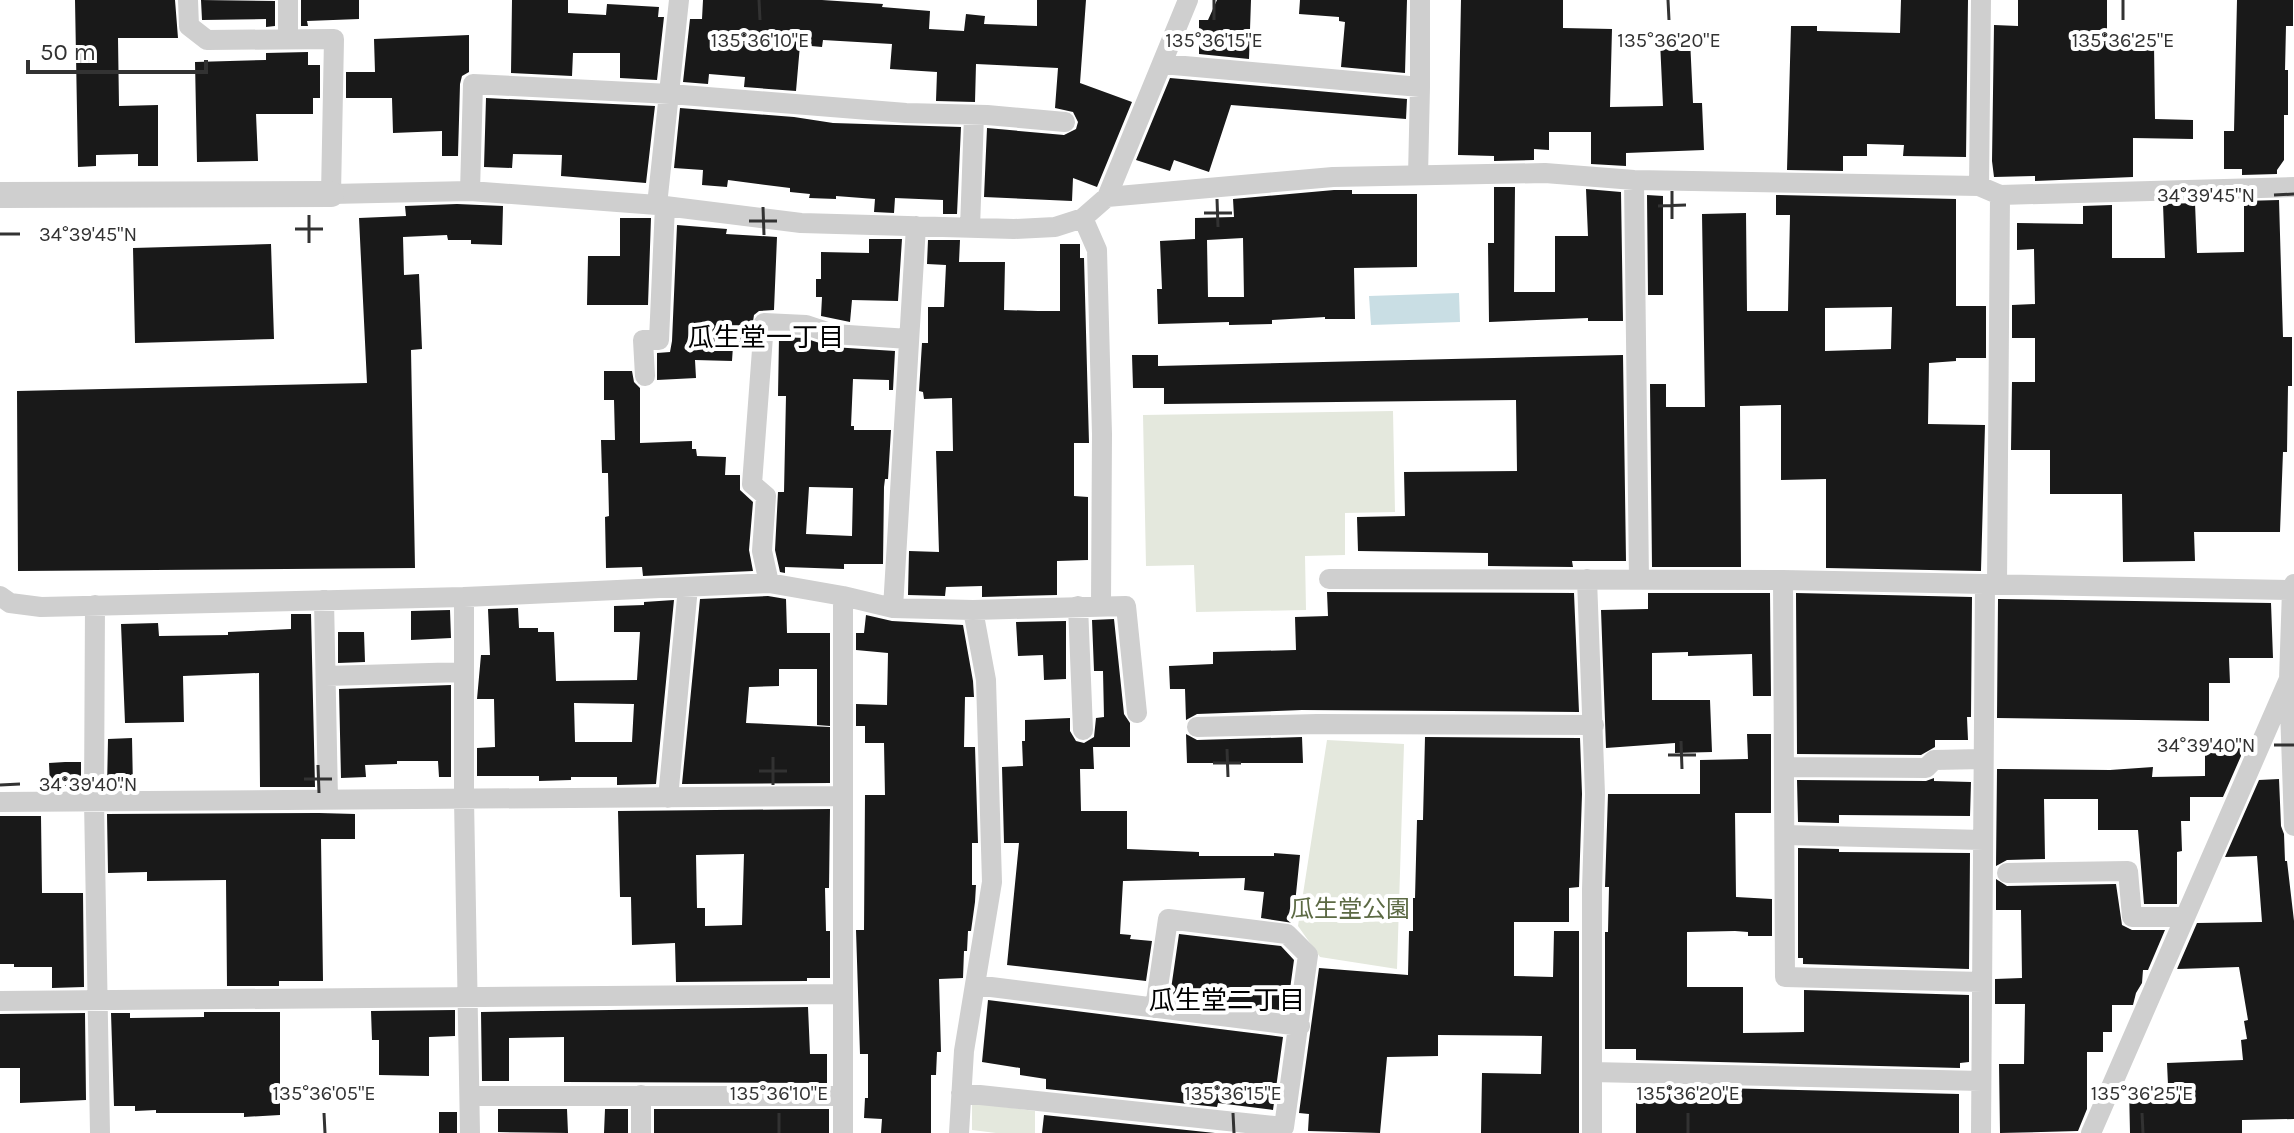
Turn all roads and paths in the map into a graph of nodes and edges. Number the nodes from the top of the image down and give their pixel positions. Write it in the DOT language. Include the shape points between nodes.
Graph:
graph roads {
  1 [pos="188,0"];
  2 [pos="288,0"];
  3 [pos="679,0"];
  4 [pos="1188,0"];
  5 [pos="1420,0"];
  6 [pos="1981,0"];
  7 [pos="288,39"];
  8 [pos="1162,64"];
  9 [pos="1420,87"];
  10 [pos="670,94"];
  11 [pos="974,115"];
  12 [pos="1065,122"];
  13 [pos="1418,176"];
  14 [pos="1634,180"];
  15 [pos="1979,186"];
  16 [pos="2294,187"];
  17 [pos="470,191"];
  18 [pos="331,194"];
  19 [pos="0,195"];
  20 [pos="2000,195"];
  21 [pos="1107,197"];
  22 [pos="661,206"];
  23 [pos="1083,218"];
  24 [pos="916,226"];
  25 [pos="970,228"];
  26 [pos="909,339"];
  27 [pos="645,376"];
  28 [pos="1329,579"];
  29 [pos="1587,579"];
  30 [pos="1639,579"];
  31 [pos="1783,580"];
  32 [pos="769,583"];
  33 [pos="1991,584"];
  34 [pos="688,587"];
  35 [pos="2293,587"];
  36 [pos="0,596"];
  37 [pos="843,596"];
  38 [pos="464,597"];
  39 [pos="324,600"];
  40 [pos="95,605"];
  41 [pos="1101,605"];
  42 [pos="1078,606"];
  43 [pos="893,608"];
  44 [pos="973,610"];
  45 [pos="464,672"];
  46 [pos="326,676"];
  47 [pos="2289,679"];
  48 [pos="1137,713"];
  49 [pos="1594,725"];
  50 [pos="1197,727"];
  51 [pos="1083,730"];
  52 [pos="1983,759"];
  53 [pos="1784,767"];
  54 [pos="842,796"];
  55 [pos="668,798"];
  56 [pos="328,799"];
  57 [pos="464,799"];
  58 [pos="94,801"];
  59 [pos="0,802"];
  60 [pos="2294,826"];
  61 [pos="1785,835"];
  62 [pos="1983,840"];
  63 [pos="2007,873"];
  64 [pos="2185,917"];
  65 [pos="1982,982"];
  66 [pos="975,985"];
  67 [pos="841,994"];
  68 [pos="469,999"];
  69 [pos="99,1000"];
  70 [pos="0,1001"];
  71 [pos="1155,1008"];
  72 [pos="1300,1026"];
  73 [pos="1592,1072"];
  74 [pos="1981,1081"];
  75 [pos="961,1093"];
  76 [pos="641,1095"];
  77 [pos="470,1096"];
  78 [pos="842,1096"];
  79 [pos="100,1133"];
  80 [pos="470,1133"];
  81 [pos="641,1133"];
  82 [pos="843,1133"];
  83 [pos="959,1133"];
  84 [pos="1592,1133"];
  85 [pos="1981,1133"];
  86 [pos="2091,1133"];
  1 -- 7 [label="street" via="189,26 207,40"];
  2 -- 7 [label="street"];
  3 -- 10 [label="street"];
  4 -- 8 [label="street"];
  5 -- 9 [label="street"];
  6 -- 15 [label="street"];
  7 -- 18 [label="street" via="334,39"];
  8 -- 9 [label="street"];
  8 -- 21 [label="street"];
  9 -- 13 [label="street"];
  10 -- 11 [label="street"];
  10 -- 17 [label="street" via="473,84"];
  10 -- 22 [label="street"];
  11 -- 12 [label="street"];
  11 -- 25 [label="street"];
  13 -- 14 [label="street" via="1545,173"];
  13 -- 21 [label="street" via="1333,177"];
  14 -- 15 [label="street"];
  14 -- 30 [label="street"];
  15 -- 20 [label="street"];
  16 -- 20 [label="street"];
  17 -- 18 [label="street"];
  17 -- 22 [label="street"];
  18 -- 19 [label="street"];
  20 -- 33 [label="street"];
  21 -- 23 [label="street"];
  22 -- 24 [label="street" via="801,223"];
  22 -- 27 [label="street" via="659,340 643,340"];
  23 -- 25 [label="street" via="1055,227"];
  23 -- 41 [label="street" via="1097,250"];
  24 -- 25 [label="street"];
  24 -- 26 [label="street"];
  26 -- 32 [label="street" via="764,323 752,484 766,496 762,551"];
  26 -- 43 [label="street"];
  28 -- 29 [label="street"];
  29 -- 30 [label="street"];
  29 -- 49 [label="street"];
  30 -- 31 [label="street"];
  31 -- 33 [label="street"];
  31 -- 53 [label="street"];
  32 -- 34 [label="street"];
  32 -- 37 [label="street"];
  33 -- 35 [label="street"];
  33 -- 52 [label="street"];
  34 -- 38 [label="street"];
  34 -- 55 [label="street"];
  35 -- 47 [label="street"];
  36 -- 40 [label="street" via="10,603 41,607"];
  37 -- 43 [label="street"];
  37 -- 54 [label="street"];
  38 -- 39 [label="street"];
  38 -- 45 [label="street"];
  39 -- 40 [label="street"];
  39 -- 46 [label="street"];
  40 -- 58 [label="street"];
  41 -- 42 [label="street"];
  41 -- 48 [label="street" via="1126,606"];
  42 -- 44 [label="street"];
  42 -- 51 [label="street"];
  43 -- 44 [label="street"];
  44 -- 66 [label="street" via="986,680 992,882"];
  45 -- 46 [label="street"];
  45 -- 57 [label="street"];
  46 -- 56 [label="street"];
  47 -- 60 [label="street"];
  47 -- 64 [label="street"];
  49 -- 50 [label="street"];
  49 -- 73 [label="street"];
  52 -- 53 [label="street" via="1934,760 1926,768"];
  52 -- 62 [label="street"];
  53 -- 61 [label="street"];
  54 -- 55 [label="street"];
  54 -- 67 [label="street"];
  55 -- 57 [label="street"];
  56 -- 57 [label="street"];
  56 -- 58 [label="street"];
  57 -- 68 [label="street"];
  58 -- 59 [label="street"];
  58 -- 69 [label="street"];
  61 -- 62 [label="street"];
  61 -- 65 [label="street" via="1785,977"];
  62 -- 65 [label="street"];
  63 -- 64 [label="street" via="2128,871 2132,917"];
  64 -- 86 [label="street"];
  65 -- 74 [label="street"];
  66 -- 71 [label="street"];
  66 -- 75 [label="street"];
  67 -- 68 [label="street"];
  67 -- 78 [label="street"];
  68 -- 69 [label="street"];
  68 -- 77 [label="street"];
  69 -- 70 [label="street"];
  69 -- 79 [label="street"];
  71 -- 72 [label="street"];
  71 -- 72 [label="street" via="1168,919 1287,934 1308,955"];
  72 -- 75 [label="street" via="1284,1127"];
  73 -- 74 [label="street"];
  73 -- 84 [label="street"];
  74 -- 85 [label="street"];
  75 -- 83 [label="street"];
  76 -- 77 [label="street"];
  76 -- 78 [label="street"];
  76 -- 81 [label="street"];
  77 -- 80 [label="street"];
  78 -- 82 [label="street"];
}
